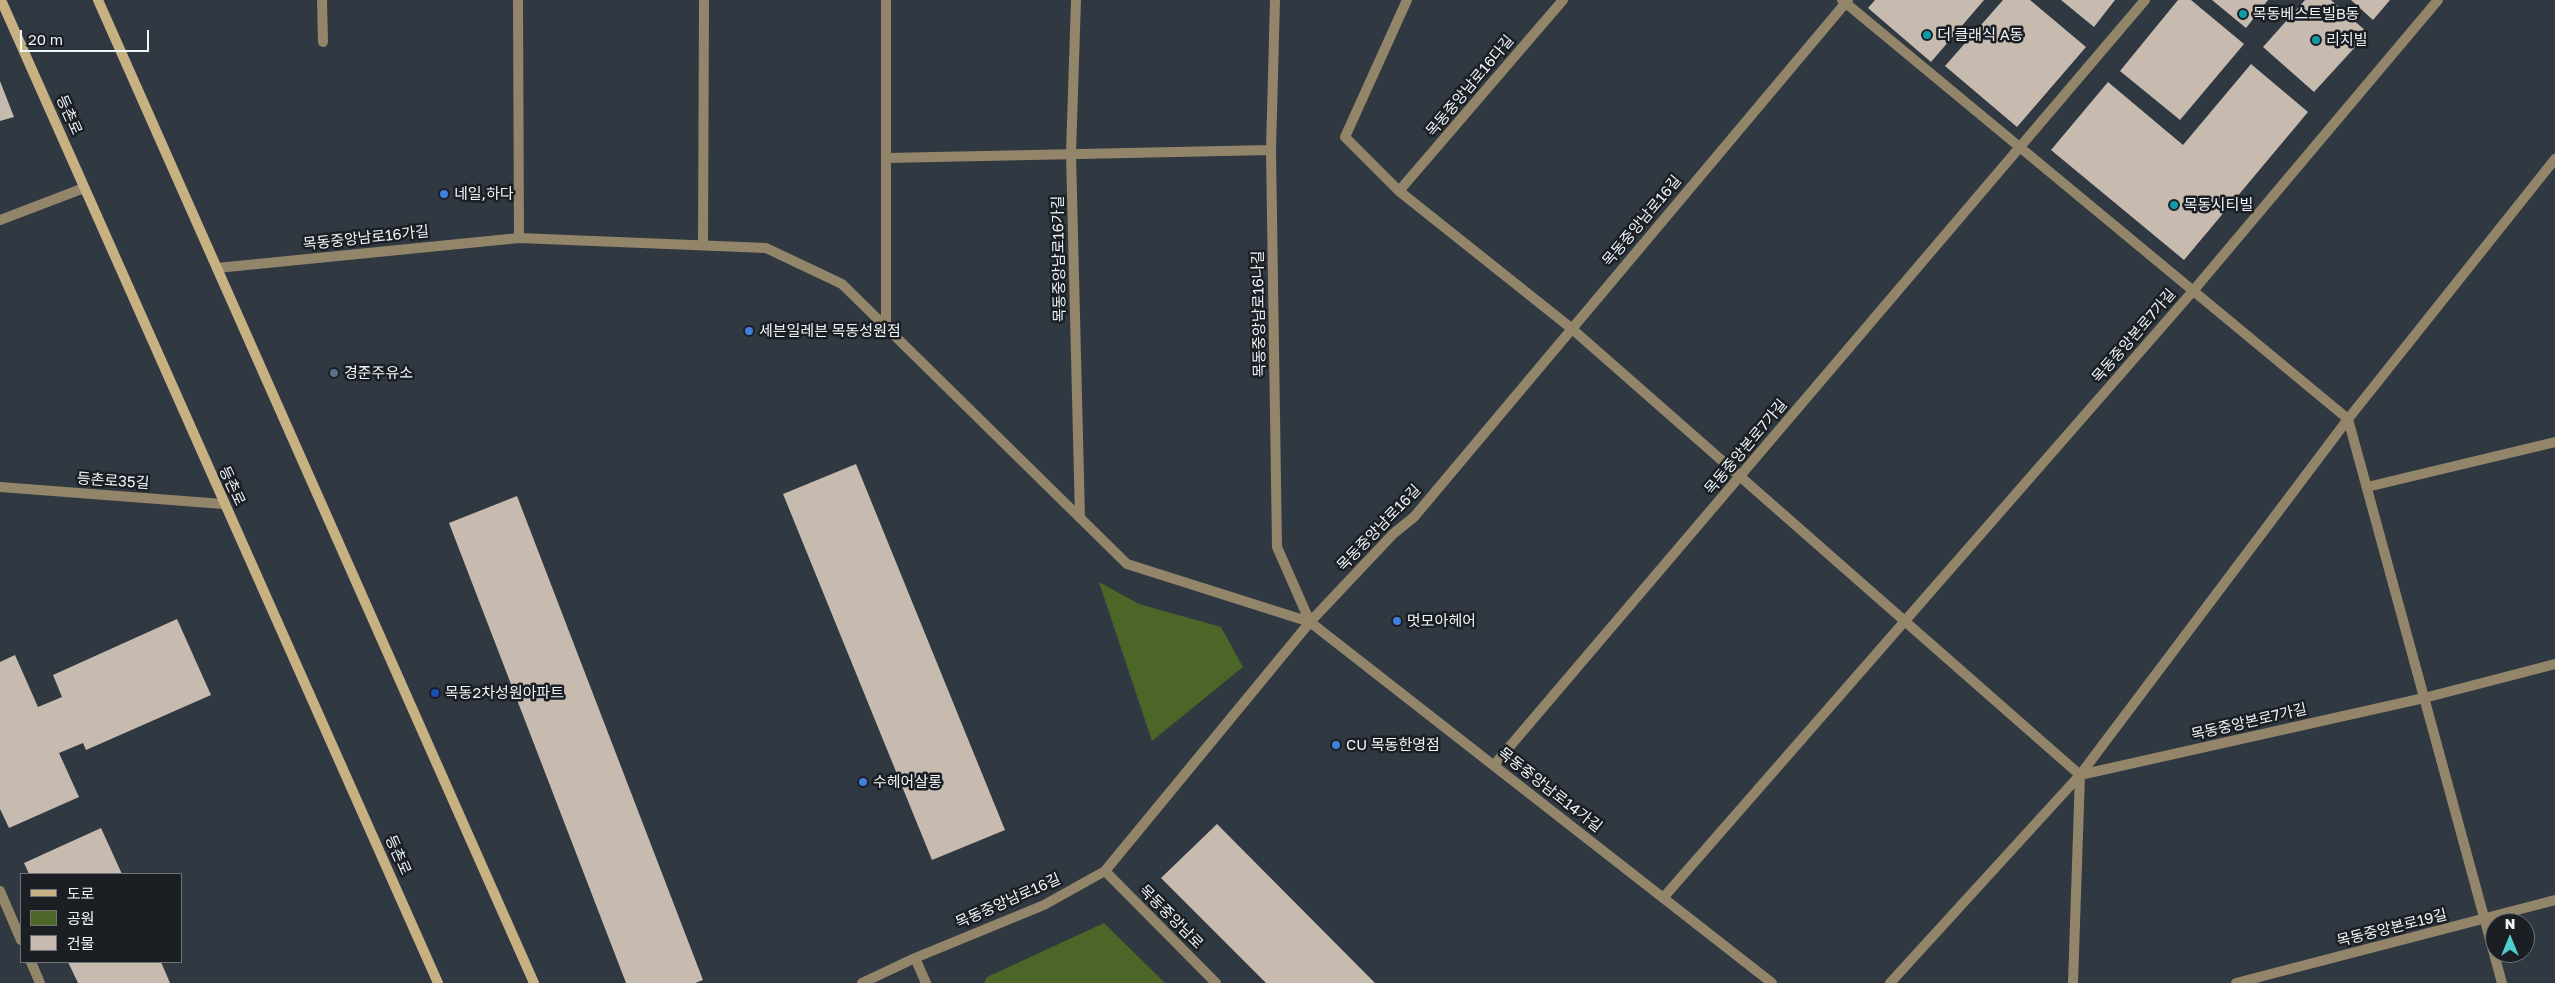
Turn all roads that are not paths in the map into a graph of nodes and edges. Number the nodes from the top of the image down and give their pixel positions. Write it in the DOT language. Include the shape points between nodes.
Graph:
graph roads {
  1 [pos="1,0"];
  2 [pos="98,0"];
  3 [pos="322,0"];
  4 [pos="518,0"];
  5 [pos="704,0"];
  6 [pos="886,0"];
  7 [pos="1076,0"];
  8 [pos="1275,0"];
  9 [pos="1408,0"];
  10 [pos="1562,0"];
  11 [pos="2146,0"];
  12 [pos="2438,0"];
  13 [pos="1845,1"];
  14 [pos="323,42"];
  15 [pos="2021,148"];
  16 [pos="1271,150"];
  17 [pos="1071,153"];
  18 [pos="887,158"];
  19 [pos="2555,159"];
  20 [pos="84,188"];
  21 [pos="1399,191"];
  22 [pos="0,220"];
  23 [pos="519,238"];
  24 [pos="703,245"];
  25 [pos="217,268"];
  26 [pos="2193,291"];
  27 [pos="886,327"];
  28 [pos="1571,328"];
  29 [pos="2348,419"];
  30 [pos="2555,442"];
  31 [pos="1740,477"];
  32 [pos="0,487"];
  33 [pos="2367,487"];
  34 [pos="223,504"];
  35 [pos="1080,518"];
  36 [pos="1904,621"];
  37 [pos="1310,622"];
  38 [pos="2555,664"];
  39 [pos="2424,698"];
  40 [pos="1494,765"];
  41 [pos="2080,775"];
  42 [pos="1105,871"];
  43 [pos="0,891"];
  44 [pos="1663,898"];
  45 [pos="2555,900"];
  46 [pos="2507,913"];
  47 [pos="2485,919"];
  48 [pos="20,938"];
  49 [pos="915,958"];
  50 [pos="31,963"];
  51 [pos="2497,963"];
  52 [pos="40,983"];
  53 [pos="438,983"];
  54 [pos="534,983"];
  55 [pos="862,983"];
  56 [pos="926,983"];
  57 [pos="1216,983"];
  58 [pos="1772,983"];
  59 [pos="1890,983"];
  60 [pos="2073,983"];
  61 [pos="2236,983"];
  62 [pos="2502,983"];
  1 -- 20 [label="main road, 등촌로"];
  2 -- 25 [label="main road"];
  3 -- 14 [label="street"];
  4 -- 23 [label="street"];
  5 -- 24 [label="street"];
  6 -- 18 [label="street"];
  7 -- 17 [label="street, 목동중앙남로16가길"];
  8 -- 16 [label="street, 목동중앙남로16나길"];
  9 -- 21 [label="street" via="1345,137"];
  10 -- 21 [label="street, 목동중앙남로16다길"];
  11 -- 15 [label="street, 목동중앙본로7가길"];
  12 -- 26 [label="street, 목동중앙본로7가길"];
  13 -- 15 [label="street, 목동중앙본로7가길"];
  13 -- 28 [label="street, 목동중앙남로16길"];
  15 -- 26 [label="street, 목동중앙본로7가길"];
  15 -- 31 [label="street, 목동중앙본로7가길"];
  16 -- 17 [label="street"];
  16 -- 37 [label="street, 목동중앙남로16나길" via="1278,546"];
  17 -- 18 [label="street"];
  17 -- 35 [label="street, 목동중앙남로16가길"];
  18 -- 27 [label="street"];
  19 -- 29 [label="street"];
  20 -- 22 [label="street"];
  20 -- 34 [label="main road, 등촌로"];
  21 -- 28 [label="street"];
  23 -- 24 [label="street, 목동중앙남로16가길"];
  23 -- 25 [label="street, 목동중앙남로16가길"];
  24 -- 27 [label="street, 목동중앙남로16가길" via="766,248 842,284"];
  25 -- 54 [label="main road"];
  26 -- 29 [label="street, 목동중앙본로7가길"];
  26 -- 36 [label="street, 목동중앙본로7가길"];
  27 -- 35 [label="street, 목동중앙남로16가길"];
  28 -- 31 [label="street"];
  28 -- 37 [label="street, 목동중앙남로16길" via="1414,517 1392,534"];
  29 -- 33 [label="street"];
  29 -- 41 [label="street"];
  30 -- 33 [label="street"];
  31 -- 36 [label="street"];
  31 -- 40 [label="street, 목동중앙본로7가길"];
  32 -- 34 [label="street, 등촌로35길"];
  33 -- 39 [label="street"];
  34 -- 53 [label="main road, 등촌로" via="239,533"];
  35 -- 37 [label="street, 목동중앙남로16가길" via="1127,564"];
  36 -- 41 [label="street"];
  36 -- 44 [label="street, 목동중앙본로7가길"];
  37 -- 40 [label="street, 목동중앙남로14가길"];
  37 -- 42 [label="street, 목동중앙남로16길"];
  38 -- 39 [label="street, 목동중앙본로7가길"];
  39 -- 41 [label="street, 목동중앙본로7가길"];
  39 -- 47 [label="street"];
  40 -- 44 [label="street, 목동중앙남로14가길"];
  41 -- 59 [label="street"];
  41 -- 60 [label="street"];
  42 -- 49 [label="street, 목동중앙남로16길" via="1044,905"];
  42 -- 57 [label="street, 목동중앙남로"];
  43 -- 48 [label="street"];
  44 -- 58 [label="street, 목동중앙남로14가길"];
  45 -- 46 [label="street, 목동중앙본로19길"];
  47 -- 61 [label="street, 목동중앙본로19길"];
  49 -- 55 [label="street, 목동중앙남로16길"];
  49 -- 56 [label="street"];
  50 -- 52 [label="street"];
  51 -- 62 [label="street"];
}
